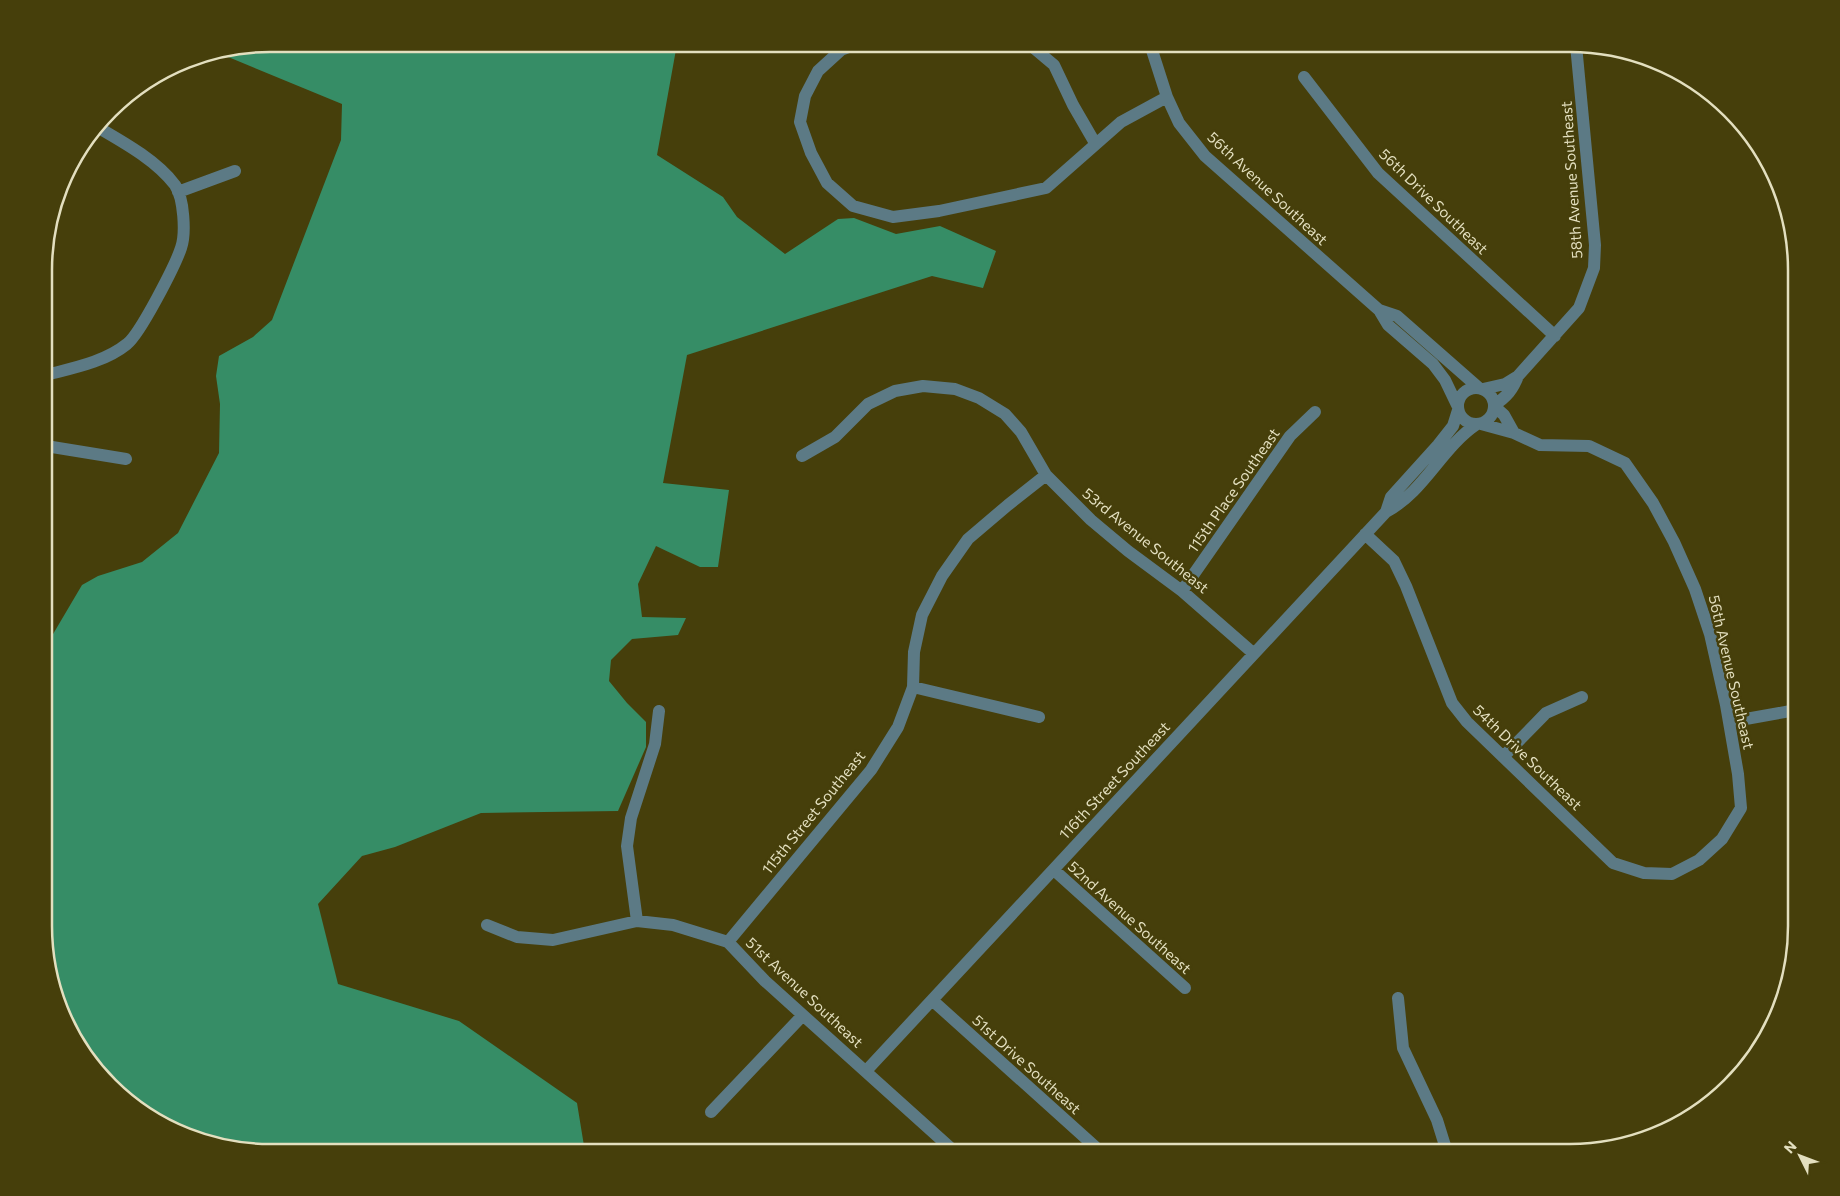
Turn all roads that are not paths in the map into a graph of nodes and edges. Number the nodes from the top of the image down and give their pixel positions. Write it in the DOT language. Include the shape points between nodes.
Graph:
graph roads {
  1 [pos="839,52"];
  2 [pos="1039,52"];
  3 [pos="1152,52"];
  4 [pos="1577,53"];
  5 [pos="1304,77"];
  6 [pos="1166,97"];
  7 [pos="104,131"];
  8 [pos="1095,143"];
  9 [pos="234,171"];
  10 [pos="178,192"];
  11 [pos="1379,310"];
  12 [pos="1555,336"];
  13 [pos="52,374"];
  14 [pos="1518,376"];
  15 [pos="1481,389"];
  16 [pos="1494,406"];
  17 [pos="1458,408"];
  18 [pos="1315,412"];
  19 [pos="1479,424"];
  20 [pos="1514,433"];
  21 [pos="52,447"];
  22 [pos="802,456"];
  23 [pos="126,459"];
  24 [pos="1046,475"];
  25 [pos="1386,512"];
  26 [pos="1365,534"];
  27 [pos="1182,591"];
  28 [pos="1253,653"];
  29 [pos="913,687"];
  30 [pos="1582,697"];
  31 [pos="659,711"];
  32 [pos="1788,711"];
  33 [pos="1039,717"];
  34 [pos="1729,722"];
  35 [pos="1503,756"];
  36 [pos="1054,870"];
  37 [pos="1672,874"];
  38 [pos="637,920"];
  39 [pos="487,925"];
  40 [pos="728,942"];
  41 [pos="1185,988"];
  42 [pos="1398,998"];
  43 [pos="932,1000"];
  44 [pos="803,1015"];
  45 [pos="866,1071"];
  46 [pos="711,1112"];
  47 [pos="946,1144"];
  48 [pos="1092,1144"];
  49 [pos="1445,1144"];
  1 -- 8 [label="street" via="818,70 805,96 800,122 827,183 853,206 893,217 939,211 1046,188"];
  2 -- 8 [label="street" via="1054,65"];
  3 -- 6 [label="street, 56th Avenue Southeast"];
  4 -- 12 [label="street, 58th Avenue Southeast" via="1595,245 1594,268 1579,308"];
  5 -- 12 [label="street, 56th Drive Southeast" via="1378,173"];
  6 -- 8 [label="street" via="1121,122"];
  6 -- 11 [label="street, 56th Avenue Southeast" via="1179,123 1205,156"];
  7 -- 10 [label="street" via="134,148 162,171"];
  9 -- 10 [label="street"];
  10 -- 13 [label="street" via="184,222 182,247 153,305 128,344 107,357"];
  11 -- 15 [label="street, 56th Avenue Southeast" via="1396,316"];
  11 -- 17 [label="street, 56th Avenue Southeast" via="1388,326 1433,364 1445,380"];
  12 -- 14 [label="street, 58th Avenue Southeast"];
  14 -- 15 [label="street, 58th Avenue Southeast" via="1505,384"];
  14 -- 16 [label="street, 58th Avenue Southeast" via="1512,390"];
  15 -- 16 [label="street" via="1490,394"];
  15 -- 17 [label="street" via="1467,390 1459,399"];
  16 -- 19 [label="street" via="1491,416"];
  16 -- 20 [label="street" via="1504,415"];
  17 -- 19 [label="street" via="1464,420"];
  17 -- 25 [label="street, 116th Street Southeast" via="1453,426 1391,497"];
  18 -- 27 [label="street, 115th Place Southeast" via="1290,436"];
  19 -- 20 [label="street, 56th Avenue Southeast"];
  19 -- 25 [label="street, 116th Street Southeast" via="1459,438 1400,504"];
  20 -- 34 [label="street, 56th Avenue Southeast" via="1540,445 1589,446 1625,463 1653,503 1696,589 1710,634"];
  21 -- 23 [label="street"];
  22 -- 24 [label="street, 53rd Avenue Southeast" via="835,437 868,404 895,391 923,386 955,389 979,398 1005,414 1021,432"];
  24 -- 27 [label="street, 53rd Avenue Southeast" via="1091,520"];
  24 -- 29 [label="street, 115th Street Southeast" via="968,539 942,576 922,616 914,652"];
  25 -- 26 [label="street, 116th Street Southeast"];
  26 -- 28 [label="street, 116th Street Southeast"];
  26 -- 35 [label="street, 54th Drive Southeast" via="1394,561 1452,703"];
  27 -- 28 [label="street, 53rd Avenue Southeast"];
  28 -- 36 [label="street, 116th Street Southeast"];
  29 -- 33 [label="street"];
  29 -- 40 [label="street, 115th Street Southeast" via="898,727 871,770"];
  30 -- 35 [label="street" via="1546,713"];
  31 -- 38 [label="street" via="655,744 631,818 627,846"];
  32 -- 34 [label="street"];
  34 -- 37 [label="street, 56th Avenue Southeast" via="1741,808 1722,839 1699,860"];
  35 -- 37 [label="street, 54th Drive Southeast" via="1613,863 1644,873"];
  36 -- 41 [label="street, 52nd Avenue Southeast"];
  36 -- 43 [label="street, 116th Street Southeast"];
  38 -- 39 [label="street, 51st Avenue Southeast" via="553,940 517,937"];
  38 -- 40 [label="street, 51st Avenue Southeast" via="673,925"];
  40 -- 44 [label="street, 51st Avenue Southeast"];
  42 -- 49 [label="street" via="1403,1048"];
  43 -- 45 [label="street, 116th Street Southeast"];
  43 -- 48 [label="street, 51st Drive Southeast"];
  44 -- 45 [label="street, 51st Avenue Southeast"];
  44 -- 46 [label="street"];
  45 -- 47 [label="street, 51st Avenue Southeast"];
}
